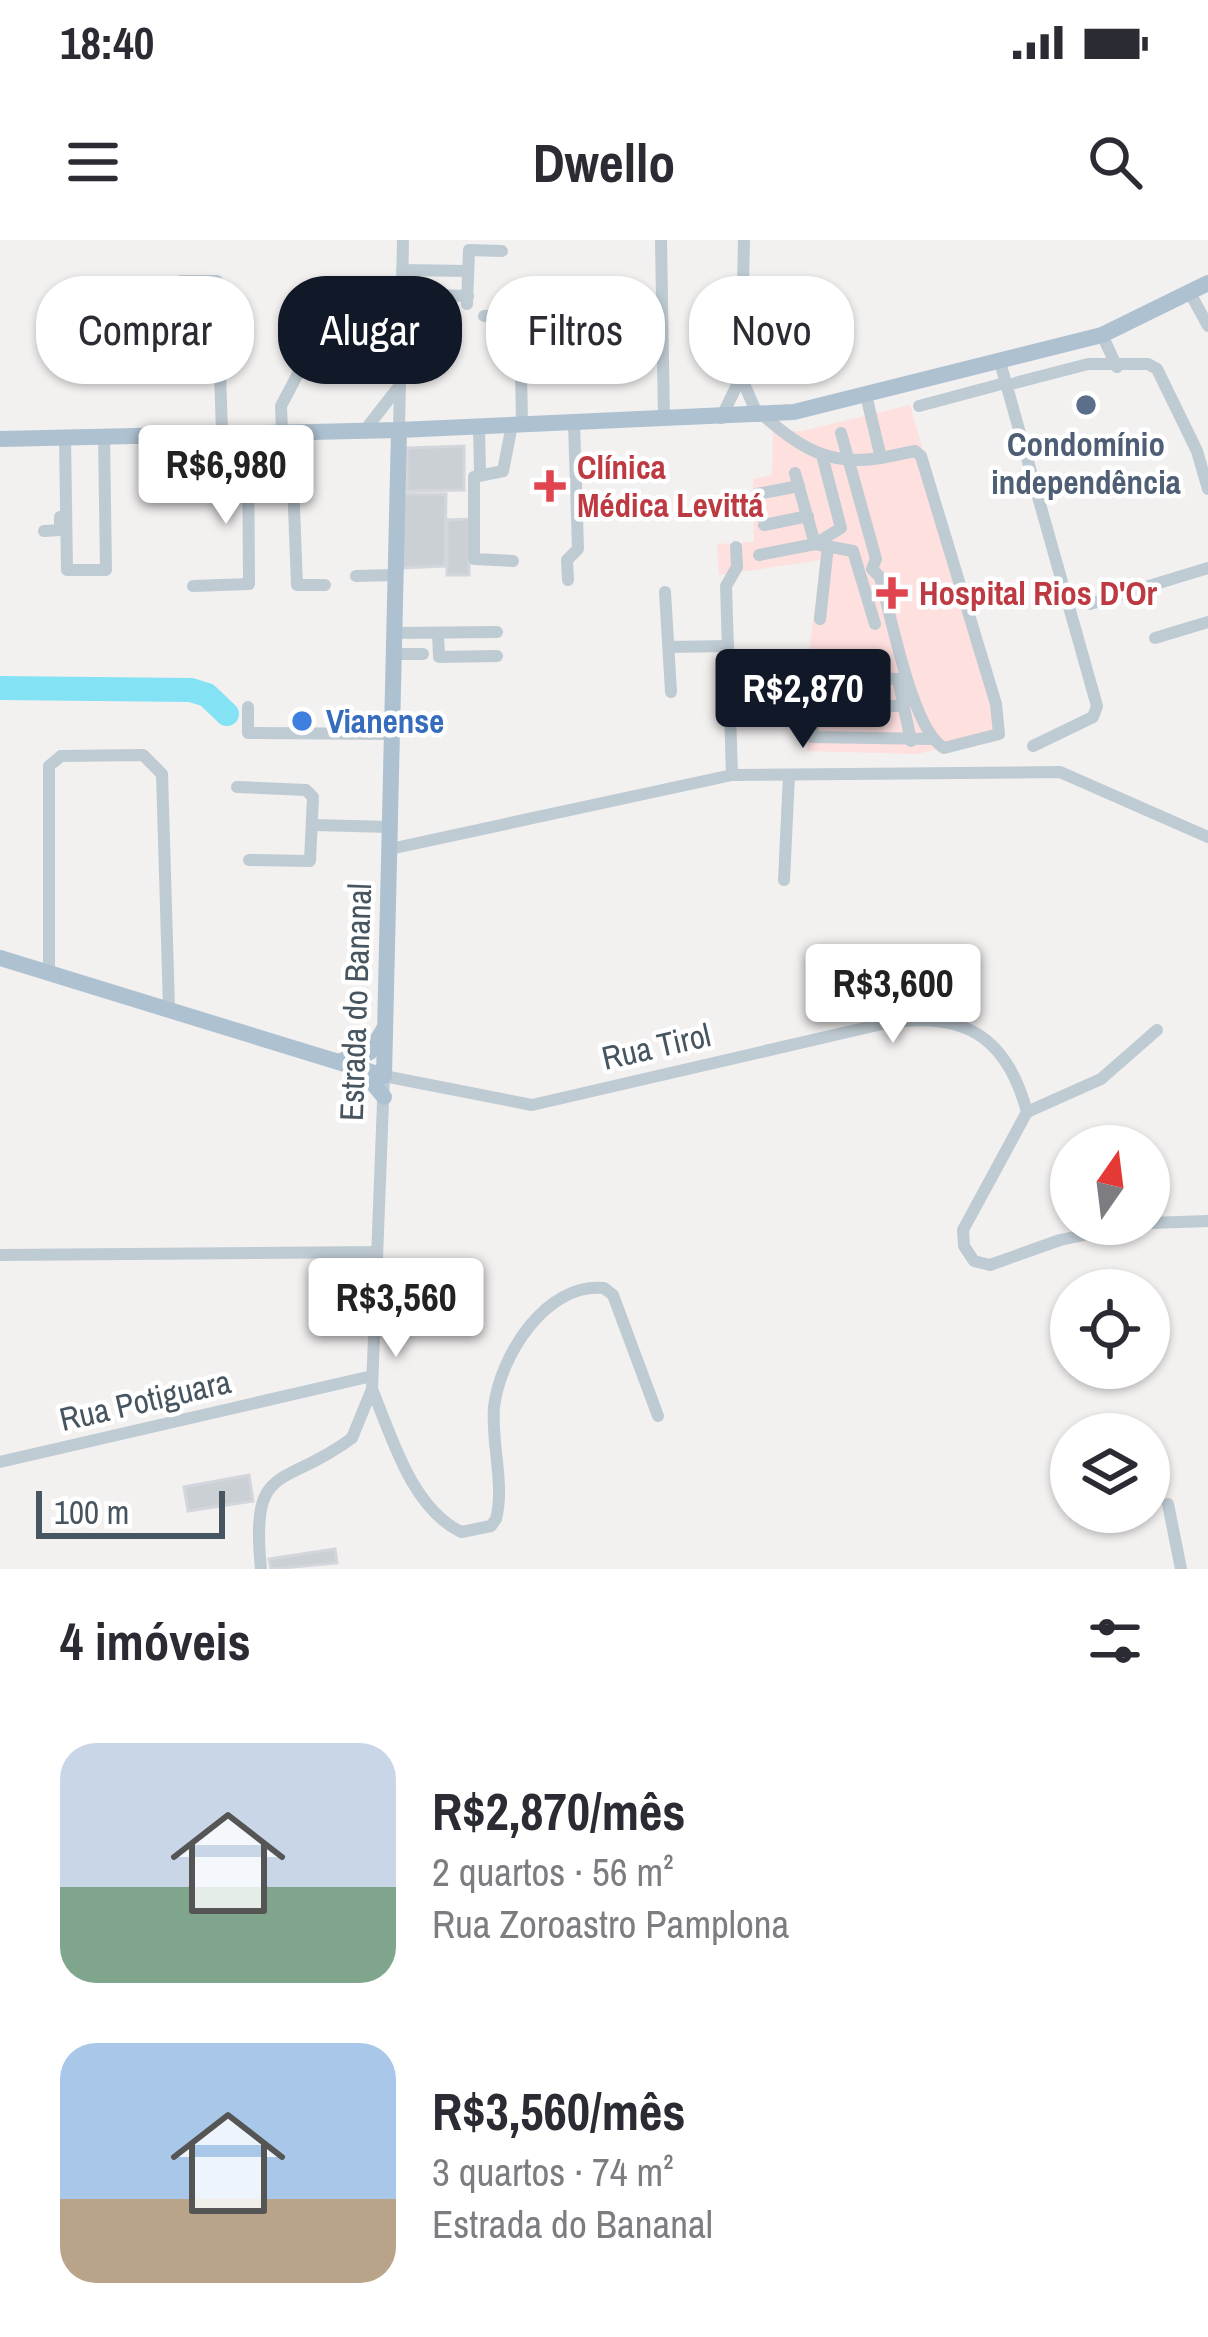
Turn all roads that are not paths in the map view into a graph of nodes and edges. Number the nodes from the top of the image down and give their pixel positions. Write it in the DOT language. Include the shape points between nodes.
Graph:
graph roads {
  1 [pos="403,240"];
  2 [pos="661,240"];
  3 [pos="744,240"];
  4 [pos="502,251"];
  5 [pos="402,270"];
  6 [pos="468,272"];
  7 [pos="402,276"];
  8 [pos="743,276"];
  9 [pos="1208,284"];
  10 [pos="1190,293"];
  11 [pos="462,300"];
  12 [pos="484,316"];
  13 [pos="1208,326"];
  14 [pos="1102,335"];
  15 [pos="1000,362"];
  16 [pos="1117,367"];
  17 [pos="1010,383"];
  18 [pos="220,384"];
  19 [pos="293,384"];
  20 [pos="399,384"];
  21 [pos="400,384"];
  22 [pos="738,384"];
  23 [pos="745,384"];
  24 [pos="866,395"];
  25 [pos="919,406"];
  26 [pos="761,416"];
  27 [pos="721,418"];
  28 [pos="664,419"];
  29 [pos="574,423"];
  30 [pos="517,425"];
  31 [pos="478,427"];
  32 [pos="364,430"];
  33 [pos="399,430"];
  34 [pos="286,431"];
  35 [pos="248,432"];
  36 [pos="222,433"];
  37 [pos="841,433"];
  38 [pos="104,436"];
  39 [pos="61,437"];
  40 [pos="0,439"];
  41 [pos="880,458"];
  42 [pos="823,459"];
  43 [pos="848,463"];
  44 [pos="480,472"];
  45 [pos="1208,489"];
  46 [pos="757,494"];
  47 [pos="808,517"];
  48 [pos="764,525"];
  49 [pos="44,531"];
  50 [pos="821,545"];
  51 [pos="736,547"];
  52 [pos="854,551"];
  53 [pos="759,555"];
  54 [pos="513,561"];
  55 [pos="1208,568"];
  56 [pos="866,571"];
  57 [pos="395,575"];
  58 [pos="356,576"];
  59 [pos="568,580"];
  60 [pos="325,585"];
  61 [pos="193,586"];
  62 [pos="665,592"];
  63 [pos="1090,604"];
  64 [pos="820,619"];
  65 [pos="1208,622"];
  66 [pos="875,624"];
  67 [pos="497,632"];
  68 [pos="394,633"];
  69 [pos="438,633"];
  70 [pos="1155,638"];
  71 [pos="727,646"];
  72 [pos="669,647"];
  73 [pos="394,654"];
  74 [pos="424,654"];
  75 [pos="497,656"];
  76 [pos="898,679"];
  77 [pos="671,692"];
  78 [pos="812,706"];
  79 [pos="904,706"];
  80 [pos="248,707"];
  81 [pos="926,726"];
  82 [pos="392,734"];
  83 [pos="933,739"];
  84 [pos="911,740"];
  85 [pos="1033,746"];
  86 [pos="732,775"];
  87 [pos="789,775"];
  88 [pos="237,787"];
  89 [pos="314,825"];
  90 [pos="390,827"];
  91 [pos="1208,837"];
  92 [pos="390,849"];
  93 [pos="249,860"];
  94 [pos="784,880"];
  95 [pos="0,958"];
  96 [pos="50,972"];
  97 [pos="169,1008"];
  98 [pos="386,1023"];
  99 [pos="1157,1030"];
  100 [pos="338,1062"];
  101 [pos="362,1069"];
  102 [pos="385,1076"];
  103 [pos="384,1097"];
  104 [pos="1027,1112"];
  105 [pos="1208,1221"];
  106 [pos="1170,1222"];
  107 [pos="1050,1244"];
  108 [pos="376,1252"];
  109 [pos="0,1255"];
  110 [pos="372,1383"];
  111 [pos="658,1416"];
  112 [pos="0,1462"];
  113 [pos="1170,1514"];
  114 [pos="261,1569"];
  115 [pos="1181,1569"];
  1 -- 5 [label="street, Estrada do Bananal"];
  2 -- 28 [label="street"];
  3 -- 8 [label="street"];
  4 -- 6 [label="street" via="469,250"];
  5 -- 6 [label="street"];
  5 -- 7 [label="street, Estrada do Bananal"];
  6 -- 11 [label="street"];
  9 -- 10 [label="main road"];
  10 -- 13 [label="street"];
  10 -- 14 [label="main road"];
  12 -- 30 [label="street" via="520,315"];
  14 -- 15 [label="main road"];
  14 -- 16 [label="street"];
  15 -- 17 [label="street"];
  15 -- 24 [label="main road"];
  16 -- 17 [label="street" via="1088,364"];
  16 -- 45 [label="street" via="1139,362 1157,369"];
  17 -- 25 [label="street"];
  17 -- 85 [label="street" via="1097,706 1093,718"];
  18 -- 36 [label="street"];
  19 -- 34 [label="street" via="281,406"];
  20 -- 32 [label="street"];
  21 -- 33 [label="street, Estrada do Bananal"];
  22 -- 27 [label="street"];
  23 -- 26 [label="street"];
  24 -- 26 [label="main road"];
  24 -- 41 [label="street"];
  26 -- 27 [label="main road"];
  26 -- 42 [label="street"];
  27 -- 28 [label="main road"];
  28 -- 29 [label="main road"];
  29 -- 30 [label="main road"];
  29 -- 59 [label="street" via="578,549 567,560"];
  30 -- 31 [label="main road"];
  30 -- 44 [label="street" via="502,471"];
  31 -- 33 [label="main road"];
  31 -- 44 [label="street"];
  32 -- 33 [label="main road"];
  32 -- 34 [label="main road"];
  33 -- 57 [label="main road, Estrada do Bananal"];
  34 -- 35 [label="main road"];
  34 -- 60 [label="street" via="297,585"];
  35 -- 36 [label="main road"];
  35 -- 61 [label="street" via="251,580"];
  36 -- 38 [label="main road"];
  37 -- 43 [label="street"];
  38 -- 39 [label="main road"];
  38 -- 39 [label="street" via="106,570 67,570"];
  39 -- 40 [label="main road"];
  39 -- 49 [label="street" via="60,530"];
  41 -- 43 [label="street"];
  41 -- 83 [label="street" via="921,456 1002,729 944,748"];
  42 -- 43 [label="street"];
  42 -- 50 [label="street" via="841,528"];
  43 -- 52 [label="street" via="838,489"];
  43 -- 56 [label="street" via="876,559"];
  44 -- 54 [label="street" via="474,559"];
  46 -- 47 [label="street" via="797,479"];
  47 -- 48 [label="street"];
  47 -- 50 [label="street"];
  50 -- 52 [label="street"];
  50 -- 53 [label="street"];
  50 -- 64 [label="street"];
  51 -- 71 [label="street" via="726,586"];
  52 -- 56 [label="street"];
  55 -- 63 [label="street"];
  56 -- 66 [label="street"];
  56 -- 81 [label="street" via="880,577"];
  57 -- 58 [label="street"];
  57 -- 68 [label="main road, Estrada do Bananal"];
  62 -- 72 [label="street"];
  65 -- 70 [label="street"];
  67 -- 69 [label="street"];
  68 -- 69 [label="street"];
  68 -- 73 [label="main road, Estrada do Bananal"];
  69 -- 75 [label="street" via="439,657"];
  71 -- 72 [label="street"];
  71 -- 86 [label="street"];
  72 -- 77 [label="street"];
  73 -- 74 [label="street"];
  73 -- 82 [label="main road, Estrada do Bananal"];
  76 -- 78 [label="street" via="814,677"];
  76 -- 79 [label="street"];
  76 -- 81 [label="street" via="917,724"];
  78 -- 79 [label="street"];
  78 -- 84 [label="street" via="814,738"];
  79 -- 84 [label="street"];
  80 -- 82 [label="street" via="248,733"];
  81 -- 83 [label="street"];
  82 -- 90 [label="main road, Estrada do Bananal"];
  83 -- 84 [label="street"];
  86 -- 87 [label="street"];
  86 -- 92 [label="street"];
  87 -- 91 [label="street" via="1060,772"];
  87 -- 94 [label="street"];
  88 -- 89 [label="street" via="310,791"];
  89 -- 90 [label="street"];
  89 -- 93 [label="street" via="310,861"];
  90 -- 92 [label="main road, Estrada do Bananal"];
  92 -- 98 [label="main road, Estrada do Bananal"];
  95 -- 96 [label="main road, Rua Tirol"];
  96 -- 97 [label="main road, Rua Tirol"];
  96 -- 97 [label="street" via="49,766 61,756 143,755 162,774"];
  97 -- 100 [label="main road, Rua Tirol"];
  98 -- 100 [label="main road" via="370,1052"];
  98 -- 102 [label="main road, Estrada do Bananal"];
  99 -- 104 [label="street" via="1101,1079"];
  100 -- 101 [label="main road, Rua Tirol"];
  101 -- 102 [label="main road, Rua Tirol"];
  101 -- 103 [label="main road"];
  102 -- 103 [label="street, Estrada do Bananal"];
  102 -- 104 [label="street, Rua Tirol" via="532,1106 940,1017 997,1050"];
  103 -- 108 [label="street, Estrada do Bananal"];
  104 -- 107 [label="street" via="963,1230 964,1246 974,1261 990,1265"];
  105 -- 106 [label="street"];
  108 -- 109 [label="street"];
  108 -- 110 [label="street, Estrada do Bananal"];
  110 -- 111 [label="street" via="417,1490 461,1532 496,1519 500,1380 535,1321 573,1291 604,1288 613,1295"];
  110 -- 112 [label="street, Rua Potiguara"];
  110 -- 114 [label="street, Estrada do Bananal" via="352,1438 268,1488 257,1527"];
  113 -- 115 [label="street"];
}
